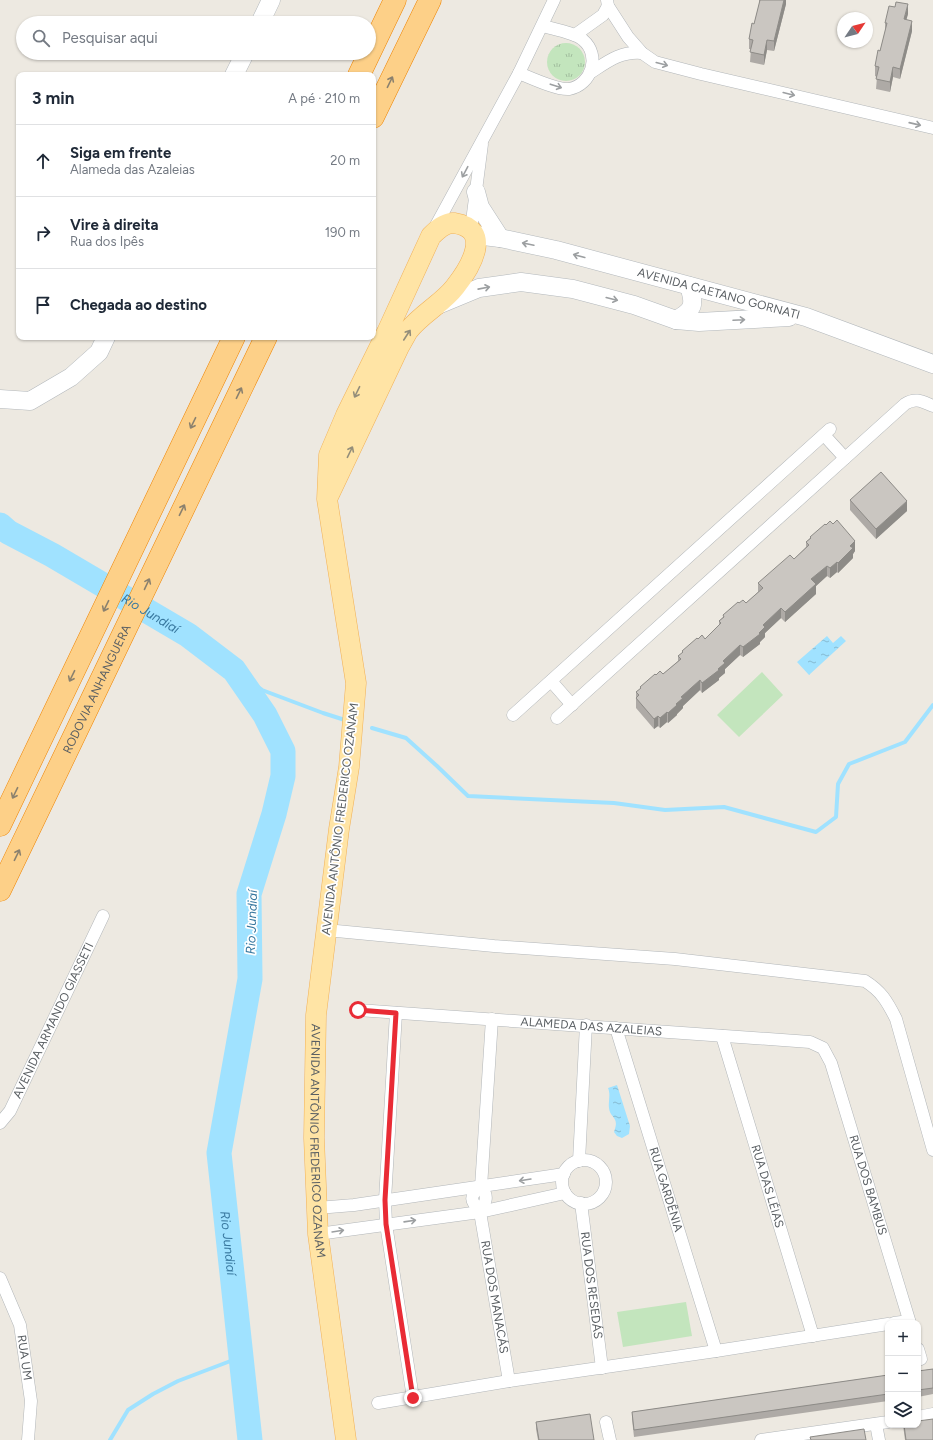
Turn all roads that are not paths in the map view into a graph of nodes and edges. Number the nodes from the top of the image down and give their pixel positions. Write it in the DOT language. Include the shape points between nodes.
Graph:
graph roads {
  1 [pos="271,0"];
  2 [pos="395,0"];
  3 [pos="430,0"];
  4 [pos="554,0"];
  5 [pos="608,3"];
  6 [pos="263,16"];
  7 [pos="543,26"];
  8 [pos="575,35"];
  9 [pos="376,40"];
  10 [pos="642,53"];
  11 [pos="242,60"];
  12 [pos="366,60"];
  13 [pos="236,72"];
  14 [pos="360,72"];
  15 [pos="590,73"];
  16 [pos="519,74"];
  17 [pos="376,111"];
  18 [pos="933,128"];
  19 [pos="483,137"];
  20 [pos="476,192"];
  21 [pos="473,232"];
  22 [pos="431,236"];
  23 [pos="500,238"];
  24 [pos="411,277"];
  25 [pos="689,286"];
  26 [pos="435,306"];
  27 [pos="806,317"];
  28 [pos="676,320"];
  29 [pos="105,340"];
  30 [pos="233,340"];
  31 [pos="265,340"];
  32 [pos="933,364"];
  33 [pos="369,368"];
  34 [pos="383,382"];
  35 [pos="0,399"];
  36 [pos="933,406"];
  37 [pos="845,458"];
  38 [pos="327,499"];
  39 [pos="551,681"];
  40 [pos="572,705"];
  41 [pos="513,715"];
  42 [pos="557,718"];
  43 [pos="0,825"];
  44 [pos="0,890"];
  45 [pos="103,916"];
  46 [pos="326,930"];
  47 [pos="358,1010"];
  48 [pos="396,1013"];
  49 [pos="492,1019"];
  50 [pos="586,1026"];
  51 [pos="616,1028"];
  52 [pos="722,1036"];
  53 [pos="823,1048"];
  54 [pos="0,1123"];
  55 [pos="933,1150"];
  56 [pos="578,1161"];
  57 [pos="564,1174"];
  58 [pos="481,1187"];
  59 [pos="565,1193"];
  60 [pos="385,1200"];
  61 [pos="581,1203"];
  62 [pos="317,1208"];
  63 [pos="480,1212"];
  64 [pos="386,1224"];
  65 [pos="318,1234"];
  66 [pos="0,1278"];
  67 [pos="909,1320"];
  68 [pos="885,1324"];
  69 [pos="813,1336"];
  70 [pos="716,1351"];
  71 [pos="602,1368"];
  72 [pos="509,1381"];
  73 [pos="413,1398"];
  74 [pos="378,1403"];
  75 [pos="933,1414"];
  76 [pos="921,1416"];
  77 [pos="606,1422"];
  78 [pos="882,1423"];
  79 [pos="784,1438"];
  80 [pos="28,1440"];
  81 [pos="346,1440"];
  82 [pos="610,1440"];
  83 [pos="760,1440"];
  84 [pos="879,1440"];
  1 -- 6 [label="main road"];
  2 -- 9 [label="highway"];
  17 -- 3 [label="highway, one-way"];
  4 -- 7 [label="street, AVENIDA ANTÔNIO FREDERICO OZANAM"];
  5 -- 8 [label="street" via="603,15"];
  5 -- 10 [label="street" via="618,23"];
  7 -- 8 [label="street"];
  7 -- 16 [label="street, AVENIDA ANTÔNIO FREDERICO OZANAM"];
  8 -- 15 [label="street" via="589,46 593,60"];
  10 -- 15 [label="street" via="630,52 616,57"];
  10 -- 18 [label="street, one-way" via="656,62 701,74"];
  11 -- 13 [label="main road"];
  12 -- 14 [label="highway"];
  16 -- 15 [label="street, one-way" via="568,89 585,81"];
  16 -- 19 [label="street, AVENIDA ANTÔNIO FREDERICO OZANAM"];
  19 -- 20 [label="street, AVENIDA ANTÔNIO FREDERICO OZANAM"];
  19 -- 22 [label="street, AVENIDA ANTÔNIO FREDERICO OZANAM, one-way"];
  20 -- 21 [label="street, AVENIDA ANTÔNIO FREDERICO OZANAM"];
  20 -- 23 [label="main road" via="480,207"];
  21 -- 22 [label="main road" via="462,225 452,223 441,226"];
  21 -- 23 [label="main road, AVENIDA CAETANO GORNATI"];
  21 -- 26 [label="main road" via="477,240 476,251 470,265 455,288"];
  22 -- 24 [label="main road, AVENIDA ANTÔNIO FREDERICO OZANAM"];
  25 -- 23 [label="main road, AVENIDA CAETANO GORNATI, one-way" via="556,250"];
  24 -- 26 [label="main road" via="421,295"];
  24 -- 33 [label="main road, AVENIDA ANTÔNIO FREDERICO OZANAM"];
  25 -- 27 [label="main road, AVENIDA CAETANO GORNATI"];
  25 -- 28 [label="main road" via="693,306"];
  26 -- 28 [label="main road, one-way" via="479,288 521,282 573,289 634,305"];
  34 -- 26 [label="main road, one-way" via="408,331"];
  28 -- 27 [label="main road, one-way" via="699,322"];
  27 -- 32 [label="main road, AVENIDA CAETANO GORNATI"];
  29 -- 35 [label="main road" via="99,352 71,377 30,401"];
  30 -- 43 [label="highway, one-way"];
  44 -- 31 [label="highway, RODOVIA ANHANGUERA, one-way"];
  33 -- 34 [label="main road" via="371,376"];
  33 -- 38 [label="main road, AVENIDA ANTÔNIO FREDERICO OZANAM, one-way" via="329,455"];
  38 -- 34 [label="main road, one-way"];
  36 -- 37 [label="street" via="918,400 909,401"];
  37 -- 39 [label="street" via="827,432"];
  37 -- 40 [label="street"];
  38 -- 46 [label="main road, AVENIDA ANTÔNIO FREDERICO OZANAM" via="356,683 349,767"];
  39 -- 40 [label="street"];
  39 -- 41 [label="street"];
  40 -- 42 [label="street"];
  45 -- 54 [label="street, AVENIDA ARMANDO GIASSETI" via="10,1111"];
  46 -- 55 [label="street" via="494,946 675,959 865,981 877,989 889,1004 896,1019"];
  46 -- 62 [label="main road, AVENIDA ANTÔNIO FREDERICO OZANAM" via="316,1015 314,1138"];
  47 -- 48 [label="street, ALAMEDA DAS AZALEIAS"];
  48 -- 49 [label="street, ALAMEDA DAS AZALEIAS"];
  48 -- 60 [label="street"];
  49 -- 50 [label="street, ALAMEDA DAS AZALEIAS"];
  49 -- 58 [label="street, RUA DOS MANACÁS"];
  50 -- 51 [label="street, ALAMEDA DAS AZALEIAS"];
  50 -- 56 [label="street"];
  51 -- 52 [label="street, ALAMEDA DAS AZALEIAS"];
  51 -- 70 [label="street, RUA GARDÊNIA"];
  52 -- 53 [label="street, ALAMEDA DAS AZALEIAS" via="810,1042"];
  52 -- 69 [label="street, RUA DAS LÉIAS"];
  53 -- 67 [label="street, RUA DOS BAMBUS" via="831,1063"];
  56 -- 57 [label="street" via="572,1163"];
  56 -- 61 [label="street" via="585,1160 598,1165 603,1170 606,1184 604,1191 595,1201"];
  57 -- 58 [label="street, one-way"];
  57 -- 59 [label="street"];
  58 -- 60 [label="street"];
  58 -- 63 [label="street, RUA DOS MANACÁS" via="472,1197 473,1204"];
  59 -- 61 [label="street"];
  59 -- 63 [label="street"];
  60 -- 62 [label="street"];
  60 -- 64 [label="street"];
  61 -- 71 [label="street, RUA DOS RESEDÁS"];
  62 -- 65 [label="main road, AVENIDA ANTÔNIO FREDERICO OZANAM"];
  64 -- 63 [label="street, one-way"];
  63 -- 72 [label="street, RUA DOS MANACÁS"];
  65 -- 64 [label="street, one-way"];
  64 -- 73 [label="street"];
  65 -- 81 [label="main road, AVENIDA ANTÔNIO FREDERICO OZANAM"];
  66 -- 80 [label="street, RUA UM" via="20,1325 31,1401"];
  68 -- 69 [label="street"];
  69 -- 70 [label="street"];
  70 -- 71 [label="street"];
  71 -- 72 [label="street"];
  72 -- 73 [label="street"];
  73 -- 74 [label="street"];
  75 -- 76 [label="street"];
  77 -- 82 [label="street"];
  78 -- 79 [label="street"];
  78 -- 84 [label="street"];
  79 -- 83 [label="street"];
}
